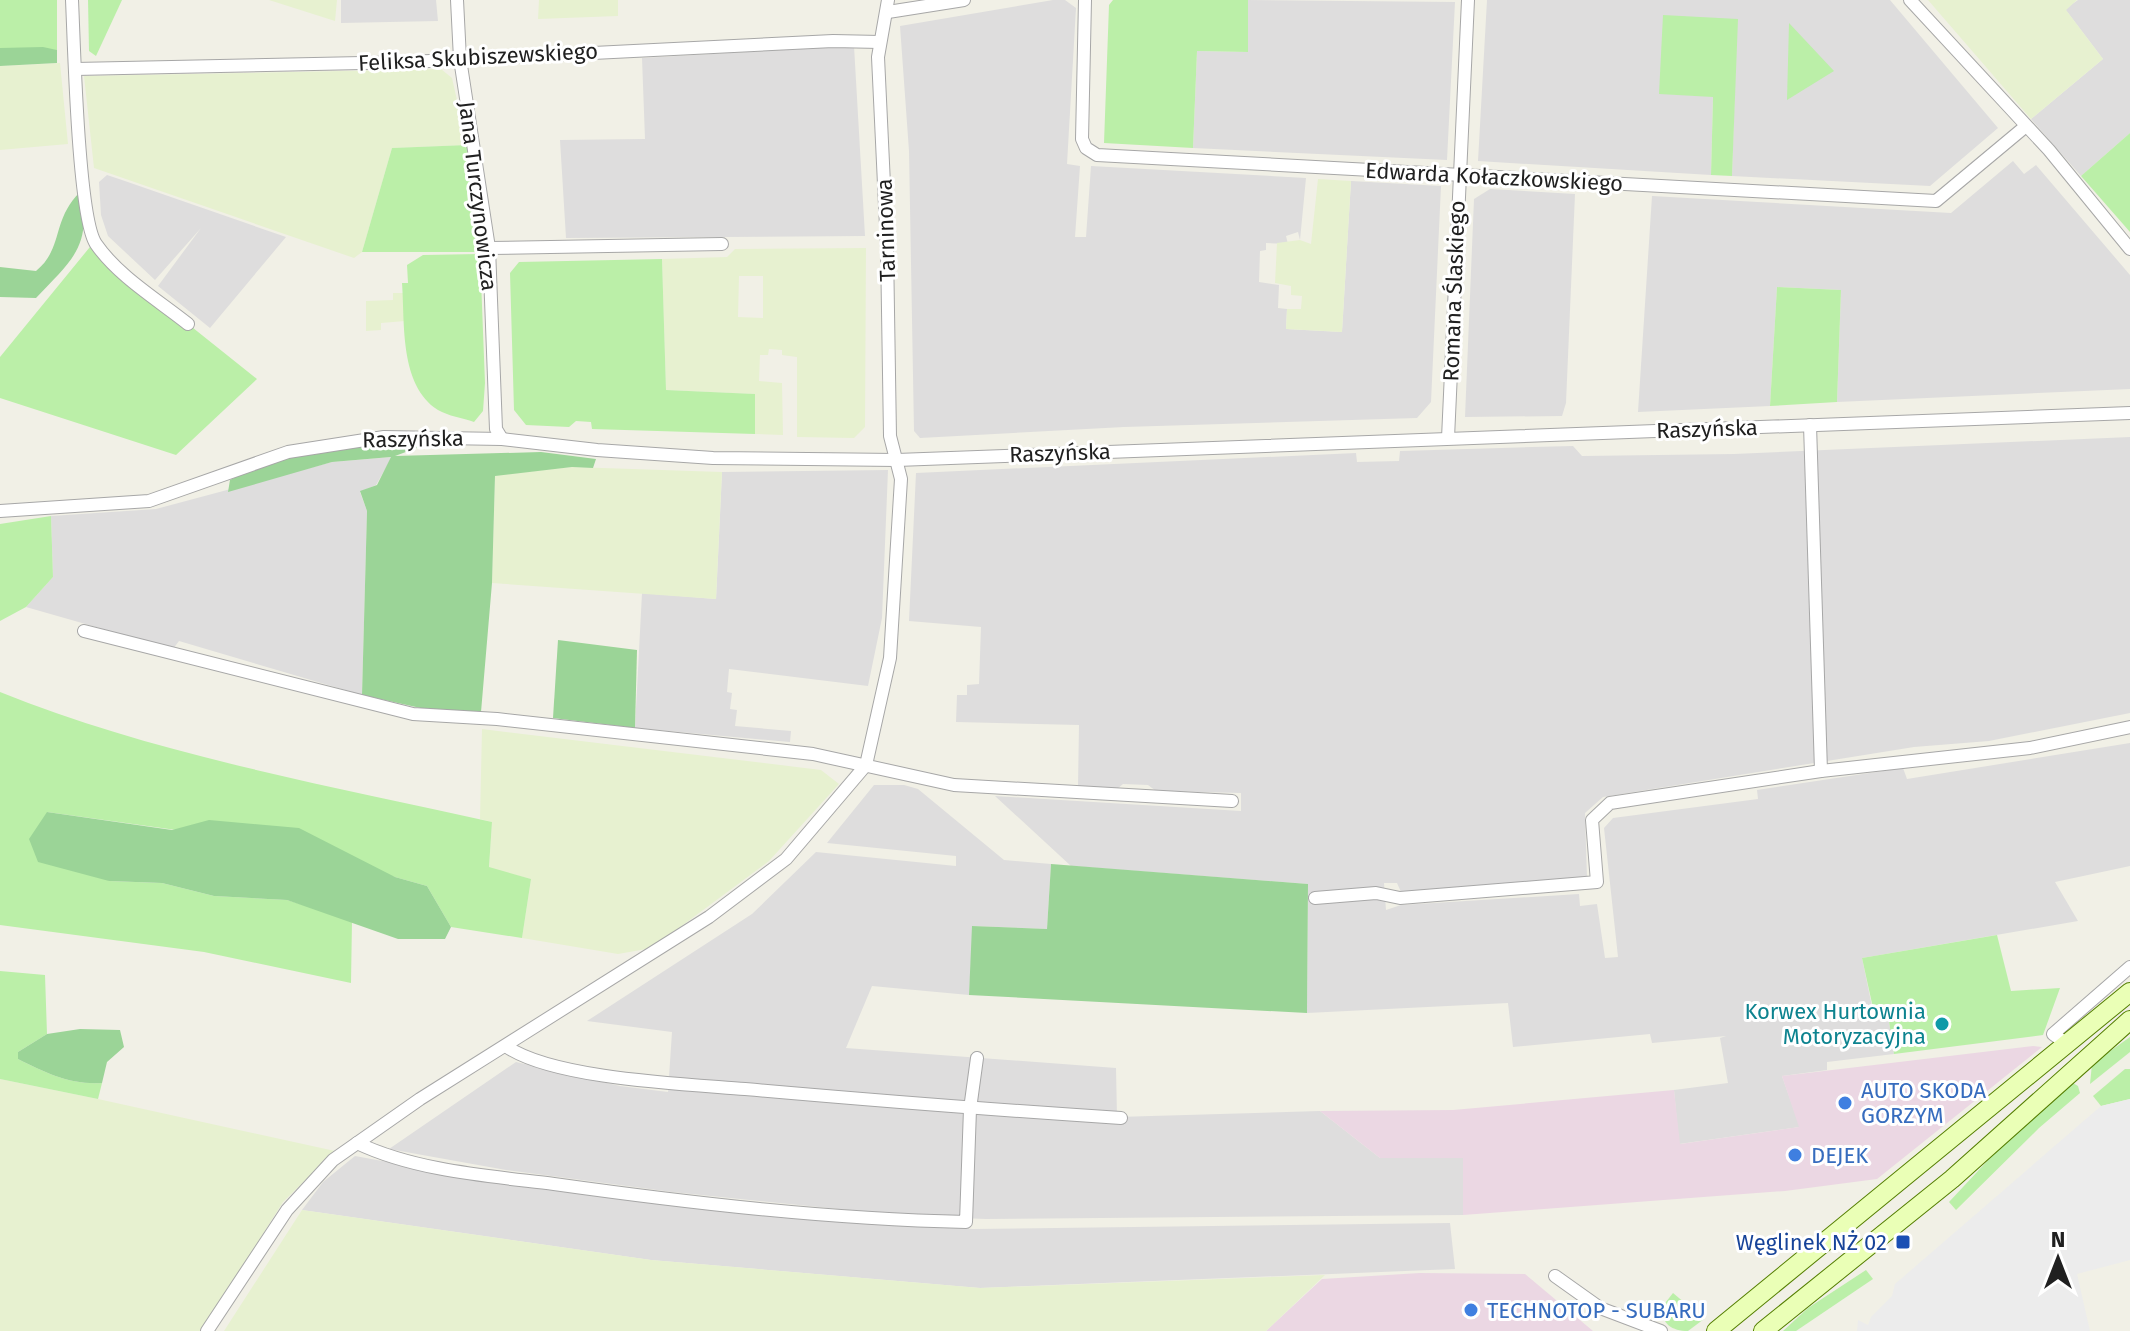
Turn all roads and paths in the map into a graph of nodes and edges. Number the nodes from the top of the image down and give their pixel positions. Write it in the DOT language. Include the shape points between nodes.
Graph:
graph roads {
  1 [pos="72,0"];
  2 [pos="457,0"];
  3 [pos="964,0"];
  4 [pos="1085,0"];
  5 [pos="1468,0"];
  6 [pos="1910,0"];
  7 [pos="888,6"];
  8 [pos="880,42"];
  9 [pos="460,59"];
  10 [pos="75,69"];
  11 [pos="2026,126"];
  12 [pos="1459,176"];
  13 [pos="722,244"];
  14 [pos="489,248"];
  15 [pos="2130,249"];
  16 [pos="188,324"];
  17 [pos="2130,413"];
  18 [pos="1810,425"];
  19 [pos="1448,438"];
  20 [pos="502,439"];
  21 [pos="897,460"];
  22 [pos="0,511"];
  23 [pos="84,631"];
  24 [pos="2130,727"];
  25 [pos="866,765"];
  26 [pos="1821,771"];
  27 [pos="1232,801"];
  28 [pos="1315,898"];
  29 [pos="2130,967"];
  30 [pos="2130,992"];
  31 [pos="2130,1020"];
  32 [pos="2060,1039"];
  33 [pos="507,1047"];
  34 [pos="977,1058"];
  35 [pos="970,1109"];
  36 [pos="1121,1118"];
  37 [pos="357,1143"];
  38 [pos="1555,1276"];
  39 [pos="1632,1326"];
  40 [pos="1767,1329"];
  41 [pos="207,1331"];
  42 [pos="1661,1331"];
  43 [pos="1716,1331"];
  1 -- 10 [label="street"];
  2 -- 9 [label="street, Jana Turczynowicza"];
  3 -- 7 [label="street"];
  4 -- 12 [label="street, Edwarda Kołaczkowskiego" via="1082,139 1097,155"];
  5 -- 12 [label="street, Romana Ślaskiego"];
  6 -- 11 [label="street"];
  7 -- 8 [label="street, Tarninowa"];
  8 -- 9 [label="street, Feliksa Skubiszewskiego"];
  8 -- 21 [label="street, Tarninowa" via="890,436"];
  9 -- 10 [label="street, Feliksa Skubiszewskiego"];
  9 -- 14 [label="street, Jana Turczynowicza"];
  10 -- 16 [label="street" via="94,242"];
  11 -- 12 [label="street, Edwarda Kołaczkowskiego" via="1936,201"];
  11 -- 15 [label="street"];
  12 -- 19 [label="street, Romana Ślaskiego"];
  13 -- 14 [label="street"];
  14 -- 20 [label="street, Jana Turczynowicza" via="496,429"];
  17 -- 18 [label="street, Raszyńska"];
  18 -- 19 [label="street, Raszyńska"];
  18 -- 26 [label="street"];
  19 -- 21 [label="street, Raszyńska"];
  20 -- 21 [label="street, Raszyńska" via="637,454"];
  20 -- 22 [label="street, Raszyńska" via="345,441 288,452 149,501"];
  21 -- 25 [label="street, Tarninowa" via="901,479 892,640"];
  23 -- 25 [label="street" via="413,714 813,754"];
  24 -- 26 [label="street" via="2030,748"];
  25 -- 27 [label="street" via="954,785"];
  25 -- 33 [label="street" via="786,859 709,917"];
  26 -- 28 [label="street" via="1610,803 1592,820 1597,882 1400,898 1376,893"];
  29 -- 32 [label="street"];
  30 -- 32 [label="main road"];
  31 -- 40 [label="main road" via="1952,1179"];
  32 -- 43 [label="main road"];
  33 -- 35 [label="street" via="543,1061 662,1083"];
  33 -- 37 [label="street"];
  34 -- 35 [label="street"];
  35 -- 36 [label="street"];
  35 -- 37 [label="street" via="966,1222 584,1189 382,1155"];
  37 -- 41 [label="street" via="333,1160 287,1210"];
  38 -- 39 [label="street"];
  39 -- 42 [label="street"];
}
